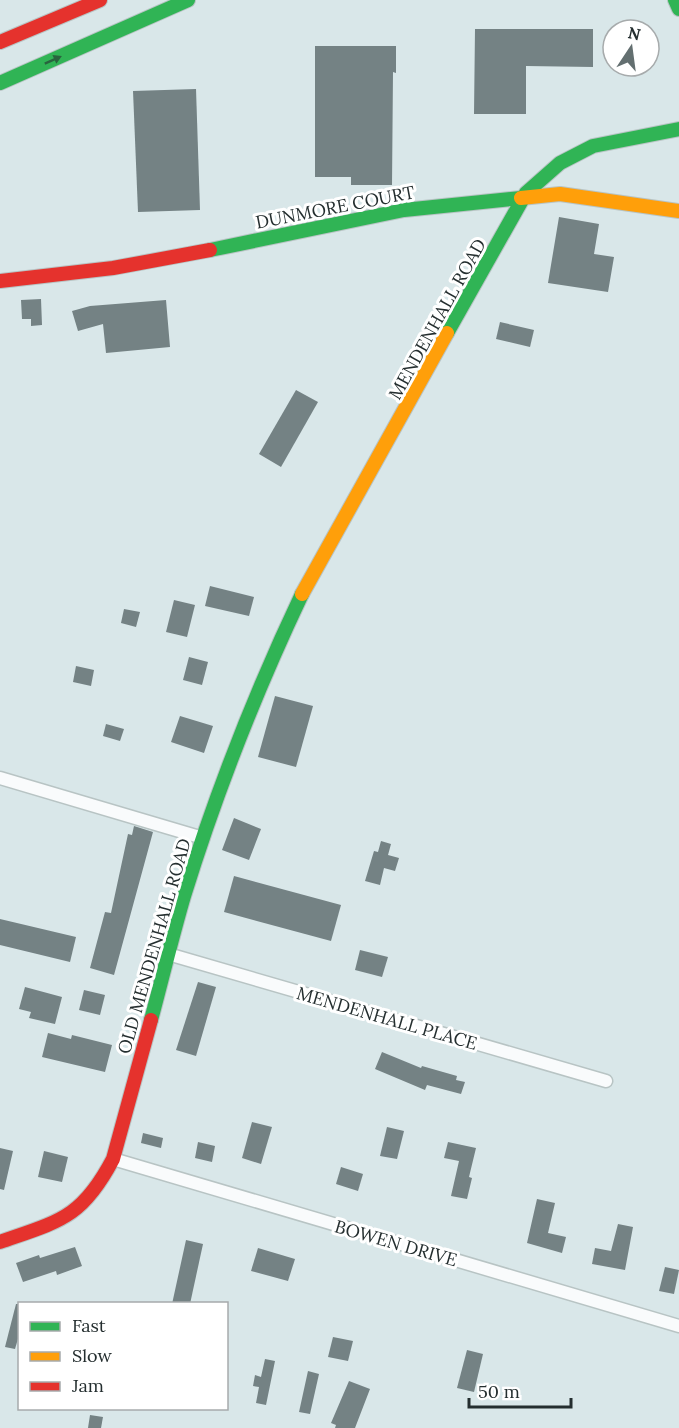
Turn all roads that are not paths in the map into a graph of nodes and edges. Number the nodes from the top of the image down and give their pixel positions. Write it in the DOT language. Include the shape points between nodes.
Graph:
graph roads {
  1 [pos="100,0"];
  2 [pos="187,0"];
  3 [pos="193,0"];
  4 [pos="675,0"];
  5 [pos="679,9"];
  6 [pos="0,42"];
  7 [pos="0,84"];
  8 [pos="679,129"];
  9 [pos="524,198"];
  10 [pos="679,211"];
  11 [pos="0,281"];
  12 [pos="294,610"];
  13 [pos="0,778"];
  14 [pos="203,838"];
  15 [pos="168,954"];
  16 [pos="606,1081"];
  17 [pos="113,1159"];
  18 [pos="0,1242"];
  19 [pos="679,1326"];
  1 -- 6 [label="main road"];
  2 -- 3 [label="main road"];
  7 -- 2 [label="main road, one-way"];
  4 -- 5 [label="main road"];
  8 -- 9 [label="main road, MENDENHALL ROAD" via="593,147 560,163"];
  9 -- 10 [label="main road, DUNMORE COURT" via="560,194"];
  9 -- 11 [label="main road, DUNMORE COURT" via="404,210 112,268"];
  9 -- 12 [label="main road, MENDENHALL ROAD"];
  12 -- 14 [label="main road, OLD MENDENHALL ROAD" via="272,657"];
  13 -- 14 [label="street"];
  14 -- 15 [label="main road, OLD MENDENHALL ROAD"];
  15 -- 16 [label="street, MENDENHALL PLACE"];
  15 -- 17 [label="main road, OLD MENDENHALL ROAD"];
  17 -- 18 [label="main road, OLD MENDENHALL ROAD" via="95,1191 72,1214"];
  17 -- 19 [label="street, BOWEN DRIVE"];
}
